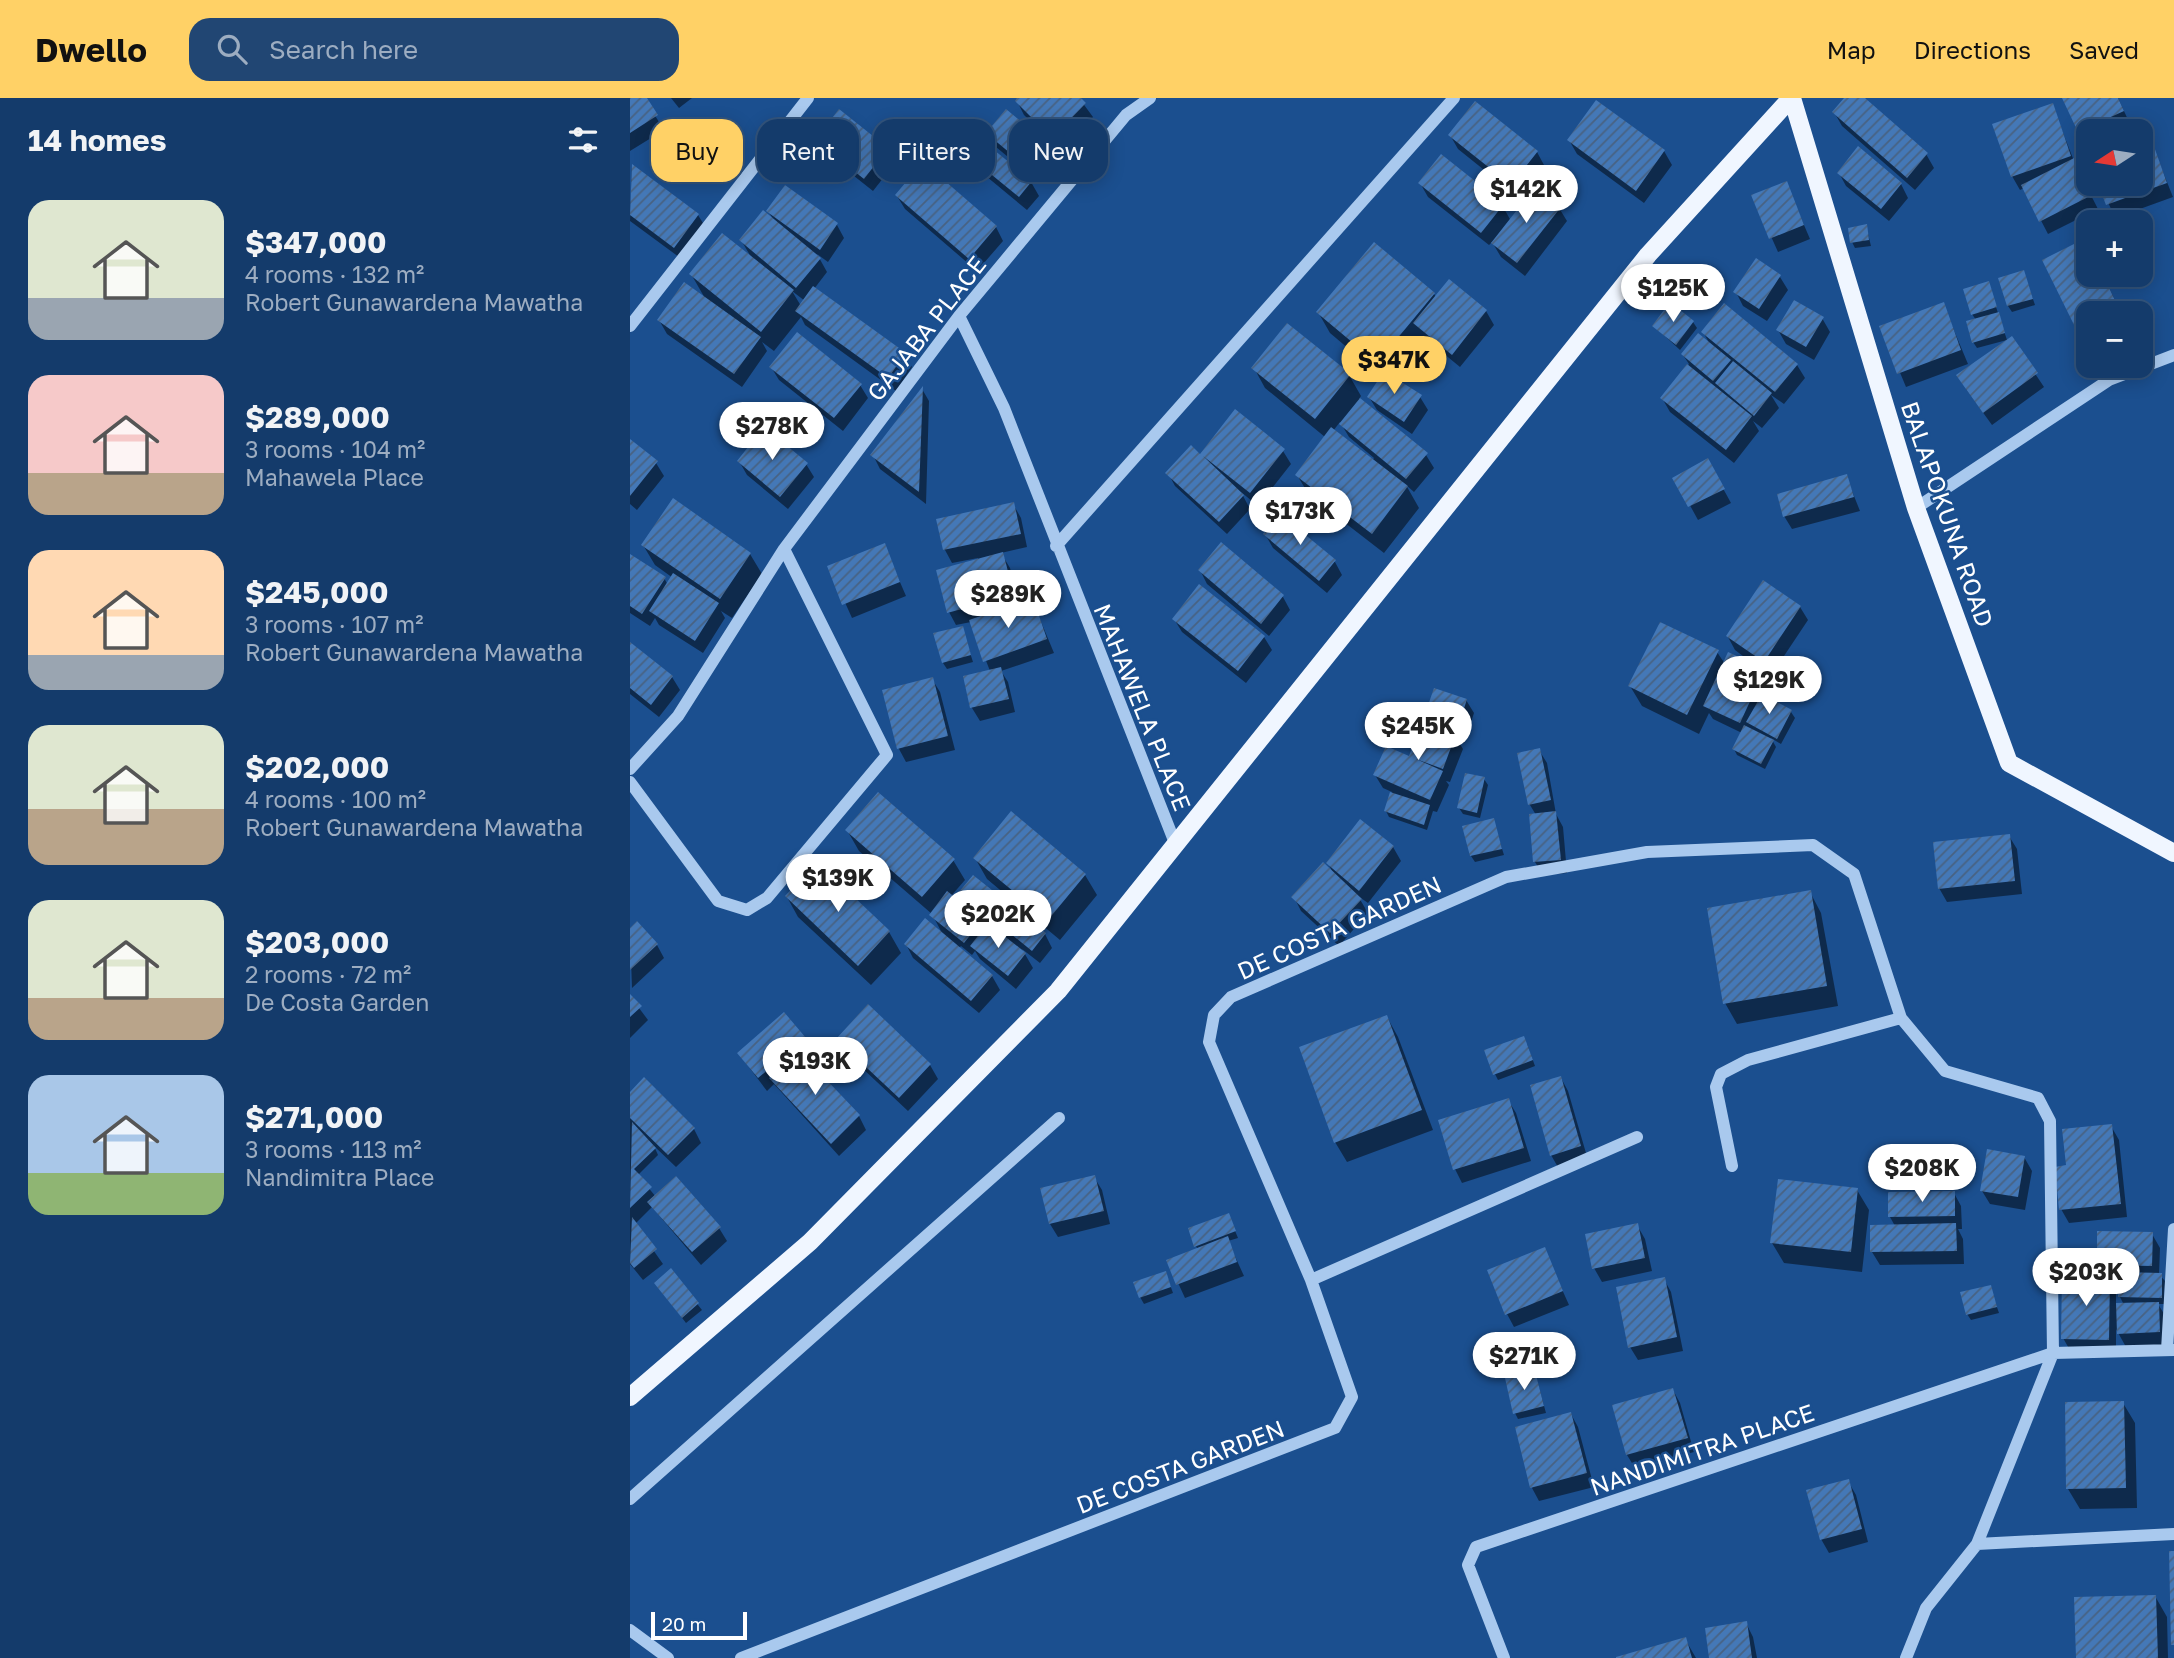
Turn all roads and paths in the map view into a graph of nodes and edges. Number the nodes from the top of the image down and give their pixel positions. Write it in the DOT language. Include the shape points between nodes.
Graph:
graph roads {
  1 [pos="808,98"];
  2 [pos="1150,98"];
  3 [pos="1454,98"];
  4 [pos="1791,98"];
  5 [pos="959,316"];
  6 [pos="630,326"];
  7 [pos="2174,355"];
  8 [pos="1916,508"];
  9 [pos="1056,546"];
  10 [pos="784,549"];
  11 [pos="630,769"];
  12 [pos="630,782"];
  13 [pos="1175,843"];
  14 [pos="2174,853"];
  15 [pos="1901,1018"];
  16 [pos="1059,1118"];
  17 [pos="1637,1137"];
  18 [pos="1732,1166"];
  19 [pos="2174,1229"];
  20 [pos="1311,1280"];
  21 [pos="2170,1350"];
  22 [pos="2053,1353"];
  23 [pos="630,1397"];
  24 [pos="630,1499"];
  25 [pos="2174,1534"];
  26 [pos="1977,1544"];
  27 [pos="630,1630"];
  28 [pos="668,1658"];
  29 [pos="741,1658"];
  30 [pos="1504,1658"];
  31 [pos="1906,1658"];
  1 -- 6 [label="street"];
  2 -- 5 [label="street, GAJABA PLACE" via="1126,115"];
  3 -- 9 [label="street"];
  4 -- 8 [label="main road, BALAPOKUNA ROAD"];
  4 -- 13 [label="main road" via="1648,255"];
  5 -- 9 [label="street, MAHAWELA PLACE" via="1004,408"];
  5 -- 10 [label="street, GAJABA PLACE"];
  7 -- 8 [label="street" via="2109,380"];
  8 -- 14 [label="main road, BALAPOKUNA ROAD" via="2009,763"];
  9 -- 13 [label="street, MAHAWELA PLACE"];
  10 -- 11 [label="street, GAJABA PLACE" via="678,716"];
  10 -- 12 [label="street" via="887,755 767,898 747,910 718,901"];
  13 -- 23 [label="main road" via="1058,991 810,1242"];
  15 -- 18 [label="street" via="1748,1060 1721,1074 1716,1087"];
  15 -- 20 [label="street, DE COSTA GARDEN" via="1854,874 1813,845 1647,852 1506,877 1231,997 1214,1015 1209,1042"];
  15 -- 22 [label="street, DE COSTA GARDEN" via="1945,1071 2038,1098 2050,1121"];
  16 -- 24 [label="street"];
  17 -- 20 [label="street"];
  19 -- 21 [label="street"];
  20 -- 29 [label="street, DE COSTA GARDEN" via="1352,1397 1335,1428"];
  21 -- 22 [label="street, NANDIMITRA PLACE"];
  22 -- 26 [label="street"];
  22 -- 30 [label="street, NANDIMITRA PLACE" via="1476,1547 1468,1566"];
  25 -- 26 [label="street"];
  26 -- 31 [label="street" via="1926,1608"];
  27 -- 28 [label="street"];
}
